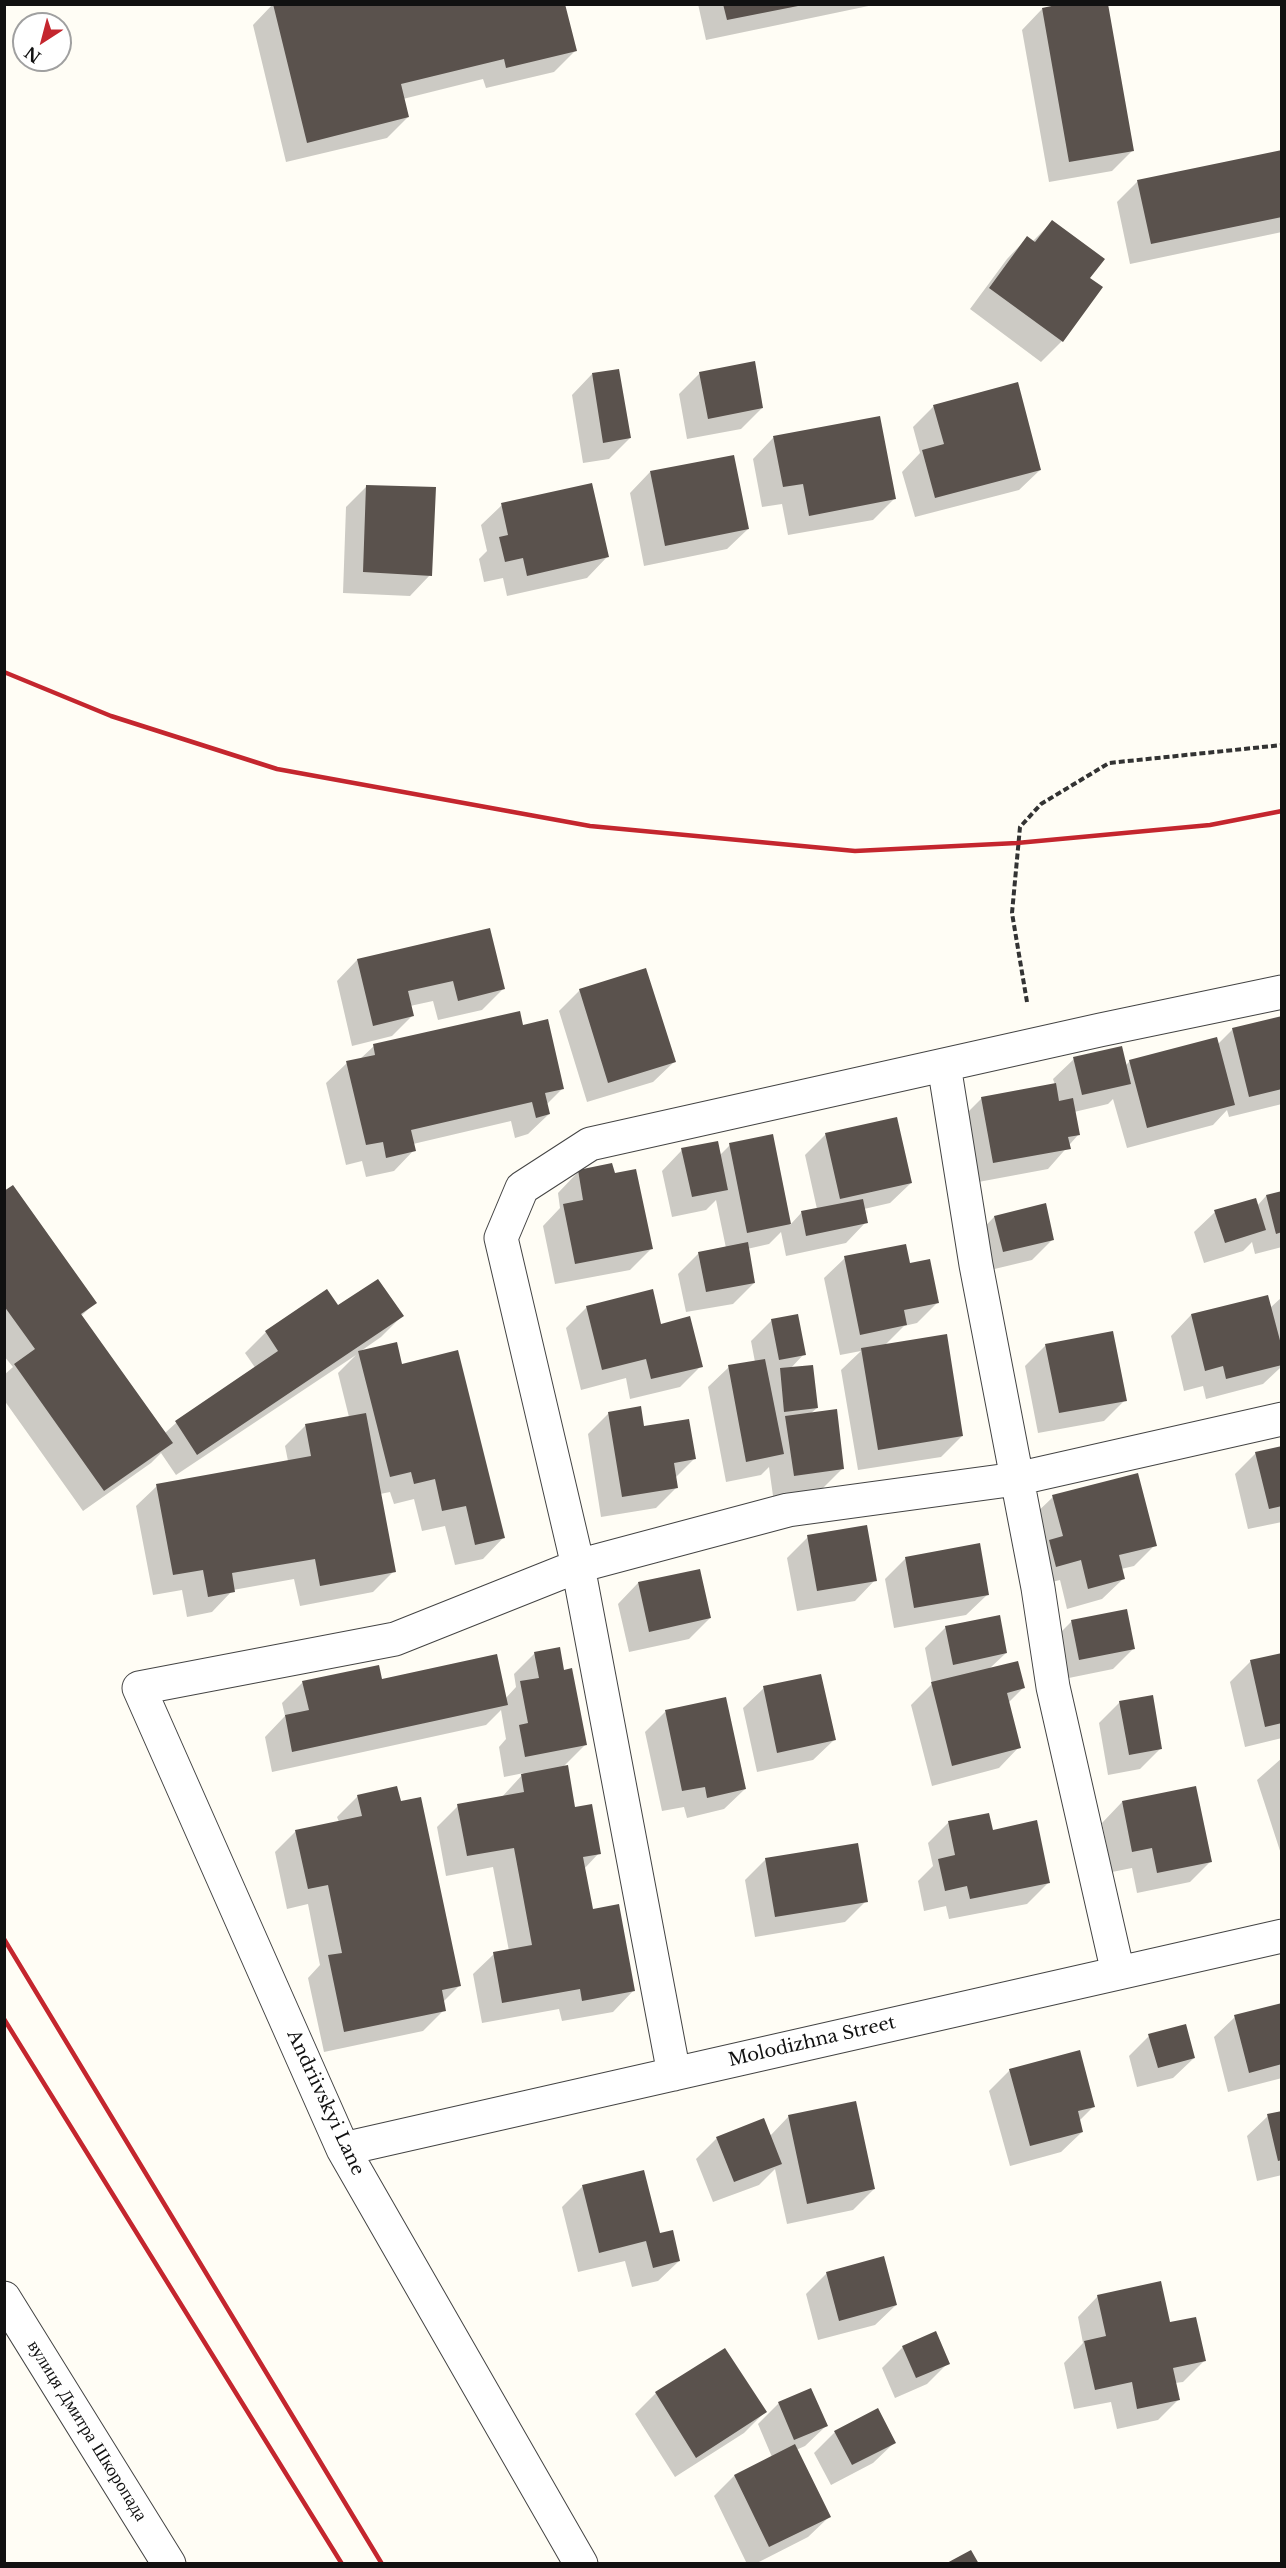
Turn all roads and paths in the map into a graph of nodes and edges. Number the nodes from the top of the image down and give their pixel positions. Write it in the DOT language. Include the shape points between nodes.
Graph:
graph roads {
  1 [pos="1281,745"];
  2 [pos="1281,992"];
  3 [pos="1034,1045"];
  4 [pos="944,1065"];
  5 [pos="1281,1419"];
  6 [pos="1016,1479"];
  7 [pos="578,1566"];
  8 [pos="1281,1936"];
  9 [pos="1118,1973"];
  10 [pos="674,2074"];
  11 [pos="343,2149"];
  12 [pos="4,2298"];
  13 [pos="169,2564"];
  14 [pos="580,2564"];
  1 -- 3 [label="path" via="1108,763 1041,804 1020,826 1012,913"];
  2 -- 3 [label="street"];
  3 -- 4 [label="street"];
  4 -- 6 [label="street"];
  4 -- 7 [label="street" via="590,1144 522,1188 501,1238"];
  5 -- 6 [label="street"];
  6 -- 7 [label="street" via="788,1510"];
  6 -- 9 [label="street" via="1053,1687"];
  7 -- 10 [label="street"];
  7 -- 11 [label="street, Andriivskyi Lane" via="395,1638 139,1688"];
  8 -- 9 [label="street, Molodizhna Street"];
  9 -- 10 [label="street, Molodizhna Street"];
  10 -- 11 [label="street, Molodizhna Street"];
  11 -- 14 [label="street, Andriivskyi Lane"];
  12 -- 13 [label="street, вулиця Дмитра Шкоропада"];
}
